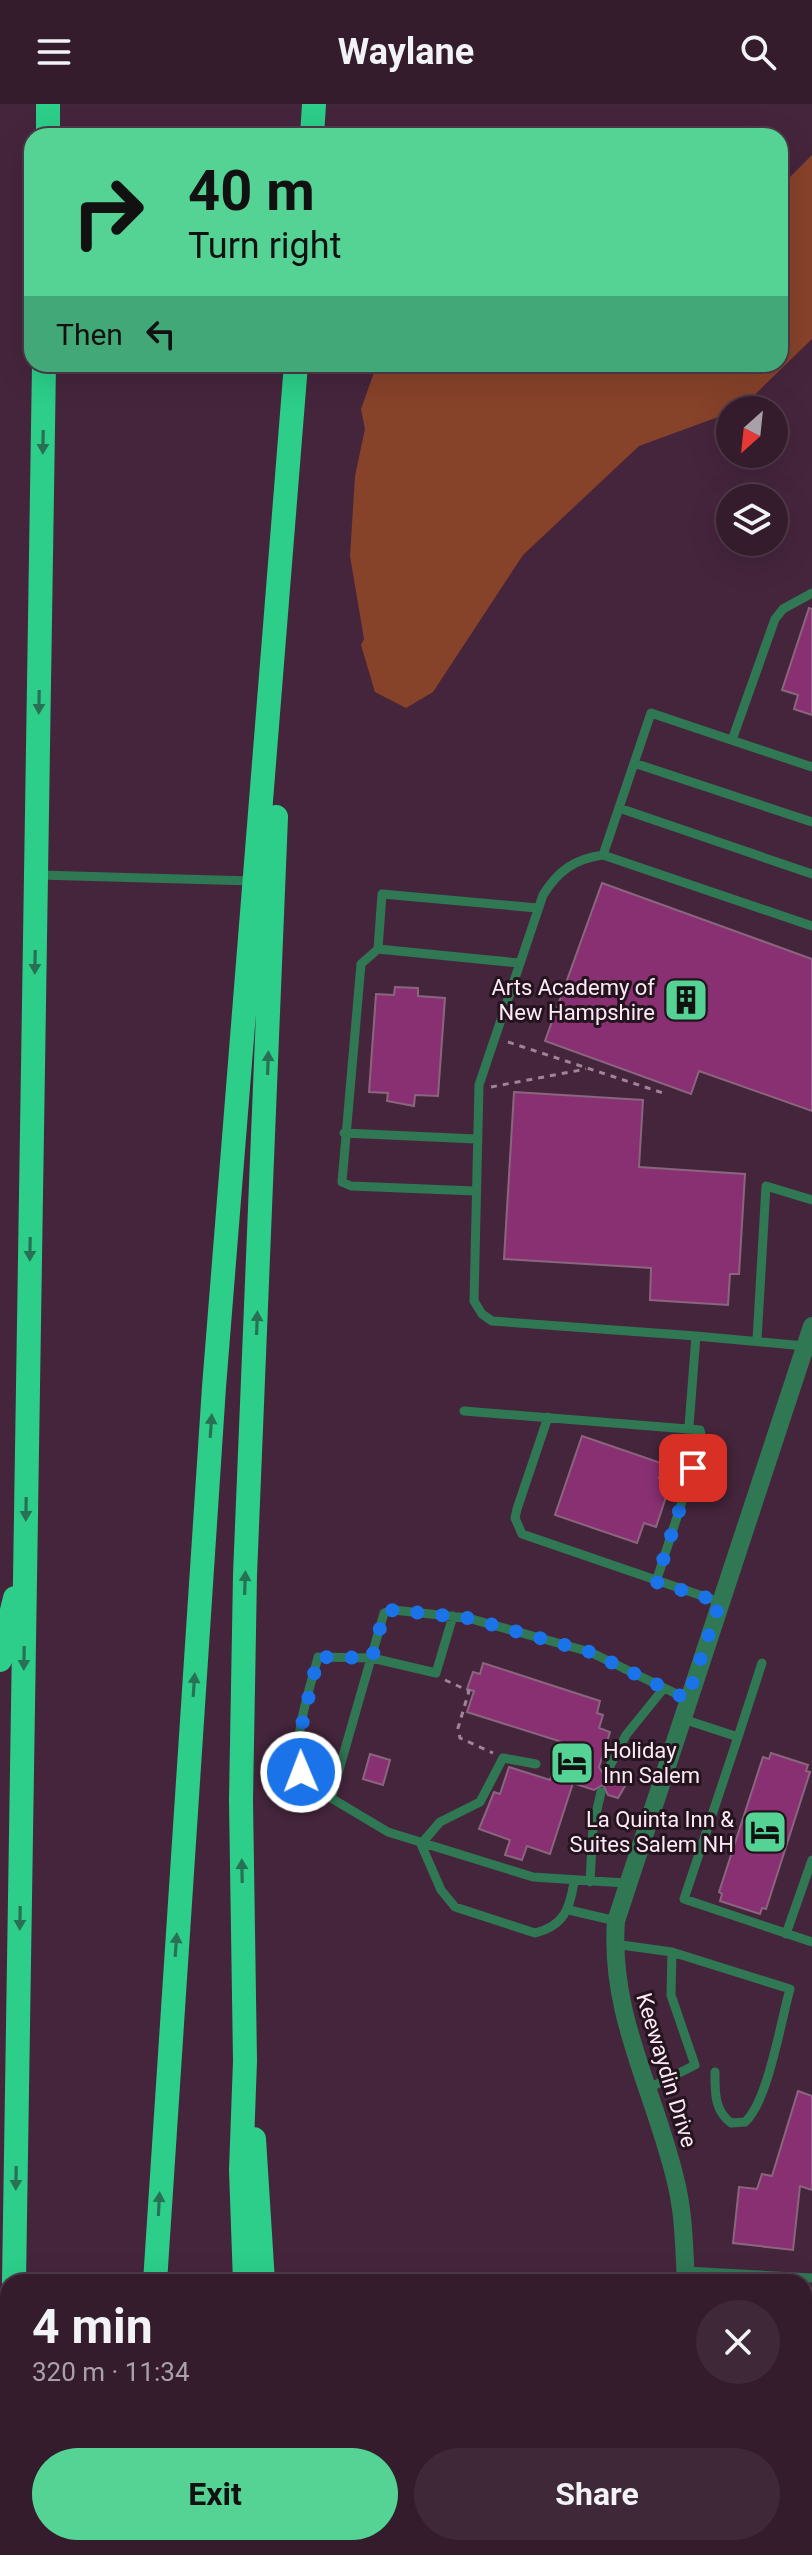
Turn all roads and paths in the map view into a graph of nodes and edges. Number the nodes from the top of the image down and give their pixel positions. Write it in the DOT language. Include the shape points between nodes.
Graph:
graph roads {
  1 [pos="48,104"];
  2 [pos="314,104"];
  3 [pos="48,128"];
  4 [pos="312,128"];
  5 [pos="44,372"];
  6 [pos="295,372"];
  7 [pos="282,570"];
  8 [pos="812,593"];
  9 [pos="732,740"];
  10 [pos="634,763"];
  11 [pos="812,767"];
  12 [pos="619,808"];
  13 [pos="812,822"];
  14 [pos="603,855"];
  15 [pos="812,874"];
  16 [pos="37,875"];
  17 [pos="256,881"];
  18 [pos="537,908"];
  19 [pos="812,926"];
  20 [pos="378,949"];
  21 [pos="519,963"];
  22 [pos="493,1037"];
  23 [pos="590,1069"];
  24 [pos="479,1089"];
  25 [pos="666,1094"];
  26 [pos="344,1133"];
  27 [pos="476,1139"];
  28 [pos="475,1191"];
  29 [pos="812,1200"];
  30 [pos="812,1326"];
  31 [pos="696,1336"];
  32 [pos="757,1340"];
  33 [pos="809,1347"];
  34 [pos="464,1411"];
  35 [pos="548,1417"];
  36 [pos="689,1426"];
  37 [pos="26,1552"];
  38 [pos="656,1582"];
  39 [pos="720,1602"];
  40 [pos="453,1616"];
  41 [pos="372,1658"];
  42 [pos="0,1660"];
  43 [pos="762,1663"];
  44 [pos="436,1673"];
  45 [pos="664,1688"];
  46 [pos="687,1699"];
  47 [pos="680,1718"];
  48 [pos="738,1737"];
  49 [pos="503,1758"];
  50 [pos="536,1764"];
  51 [pos="608,1770"];
  52 [pos="601,1792"];
  53 [pos="331,1798"];
  54 [pos="421,1844"];
  55 [pos="812,1860"];
  56 [pos="574,1882"];
  57 [pos="590,1882"];
  58 [pos="625,1883"];
  59 [pos="569,1910"];
  60 [pos="616,1921"];
  61 [pos="786,1934"];
  62 [pos="812,1942"];
  63 [pos="614,1944"];
  64 [pos="672,1952"];
  65 [pos="245,2061"];
  66 [pos="715,2072"];
  67 [pos="647,2089"];
  68 [pos="14,2274"];
  69 [pos="156,2274"];
  70 [pos="245,2274"];
  71 [pos="263,2274"];
  72 [pos="686,2274"];
  1 -- 3 [label="highway"];
  2 -- 4 [label="highway"];
  5 -- 16 [label="highway, one-way"];
  6 -- 7 [label="highway"];
  7 -- 17 [label="highway"];
  65 -- 7 [label="highway, one-way" via="245,1605"];
  8 -- 9 [label="lane" via="775,619"];
  9 -- 10 [label="lane" via="651,713"];
  9 -- 11 [label="lane"];
  10 -- 12 [label="lane"];
  10 -- 13 [label="lane"];
  12 -- 14 [label="lane"];
  12 -- 15 [label="lane"];
  14 -- 18 [label="lane" via="575,861 563,870"];
  14 -- 19 [label="lane"];
  16 -- 17 [label="lane"];
  16 -- 37 [label="highway, one-way"];
  69 -- 17 [label="highway, one-way" via="214,1387"];
  18 -- 20 [label="lane" via="382,894"];
  18 -- 21 [label="lane"];
  20 -- 21 [label="lane"];
  20 -- 26 [label="lane" via="361,964"];
  21 -- 22 [label="lane"];
  22 -- 23 [label="path"];
  22 -- 24 [label="lane"];
  23 -- 24 [label="path"];
  23 -- 25 [label="path"];
  24 -- 27 [label="lane"];
  26 -- 27 [label="lane"];
  26 -- 28 [label="lane" via="342,1182 351,1186"];
  27 -- 28 [label="lane"];
  28 -- 31 [label="lane" via="474,1301 492,1321"];
  29 -- 32 [label="lane" via="766,1186"];
  30 -- 33 [label="street, Keewaydin Drive"];
  31 -- 32 [label="lane"];
  31 -- 36 [label="lane"];
  32 -- 33 [label="lane"];
  33 -- 39 [label="street, Keewaydin Drive"];
  34 -- 35 [label="lane"];
  35 -- 36 [label="lane"];
  35 -- 38 [label="lane" via="517,1509 517,1527 531,1540"];
  36 -- 38 [label="lane" via="700,1430 702,1440"];
  37 -- 42 [label="highway"];
  37 -- 68 [label="highway, one-way"];
  38 -- 39 [label="lane"];
  39 -- 46 [label="street, Keewaydin Drive"];
  40 -- 41 [label="lane" via="384,1613"];
  40 -- 44 [label="lane"];
  40 -- 45 [label="lane" via="590,1652"];
  41 -- 44 [label="lane"];
  41 -- 53 [label="lane"];
  41 -- 53 [label="lane" via="318,1657 298,1742 299,1763 307,1781"];
  43 -- 48 [label="lane"];
  44 -- 49 [label="path" via="469,1691 460,1738"];
  45 -- 46 [label="lane"];
  45 -- 51 [label="lane" via="626,1735"];
  46 -- 47 [label="street, Keewaydin Drive"];
  47 -- 48 [label="lane"];
  47 -- 58 [label="street, Keewaydin Drive"];
  48 -- 61 [label="lane" via="684,1899"];
  49 -- 50 [label="lane"];
  49 -- 54 [label="lane" via="480,1802 440,1822"];
  52 -- 57 [label="lane"];
  53 -- 54 [label="lane" via="367,1822"];
  54 -- 56 [label="lane" via="533,1877"];
  54 -- 59 [label="lane" via="441,1890 455,1907 535,1933 547,1930"];
  55 -- 61 [label="lane"];
  56 -- 57 [label="lane"];
  56 -- 59 [label="lane"];
  57 -- 58 [label="lane"];
  58 -- 60 [label="street, Keewaydin Drive"];
  59 -- 60 [label="lane"];
  60 -- 63 [label="street, Keewaydin Drive"];
  61 -- 62 [label="lane"];
  63 -- 64 [label="lane"];
  63 -- 67 [label="street, Keewaydin Drive" via="621,2012"];
  64 -- 66 [label="lane" via="790,1989 755,2111 745,2122 731,2123 723,2116 717,2106"];
  64 -- 67 [label="lane" via="671,1995 695,2065"];
  65 -- 70 [label="highway"];
  65 -- 71 [label="highway"];
  67 -- 72 [label="street, Keewaydin Drive" via="675,2176 684,2220"];
}
